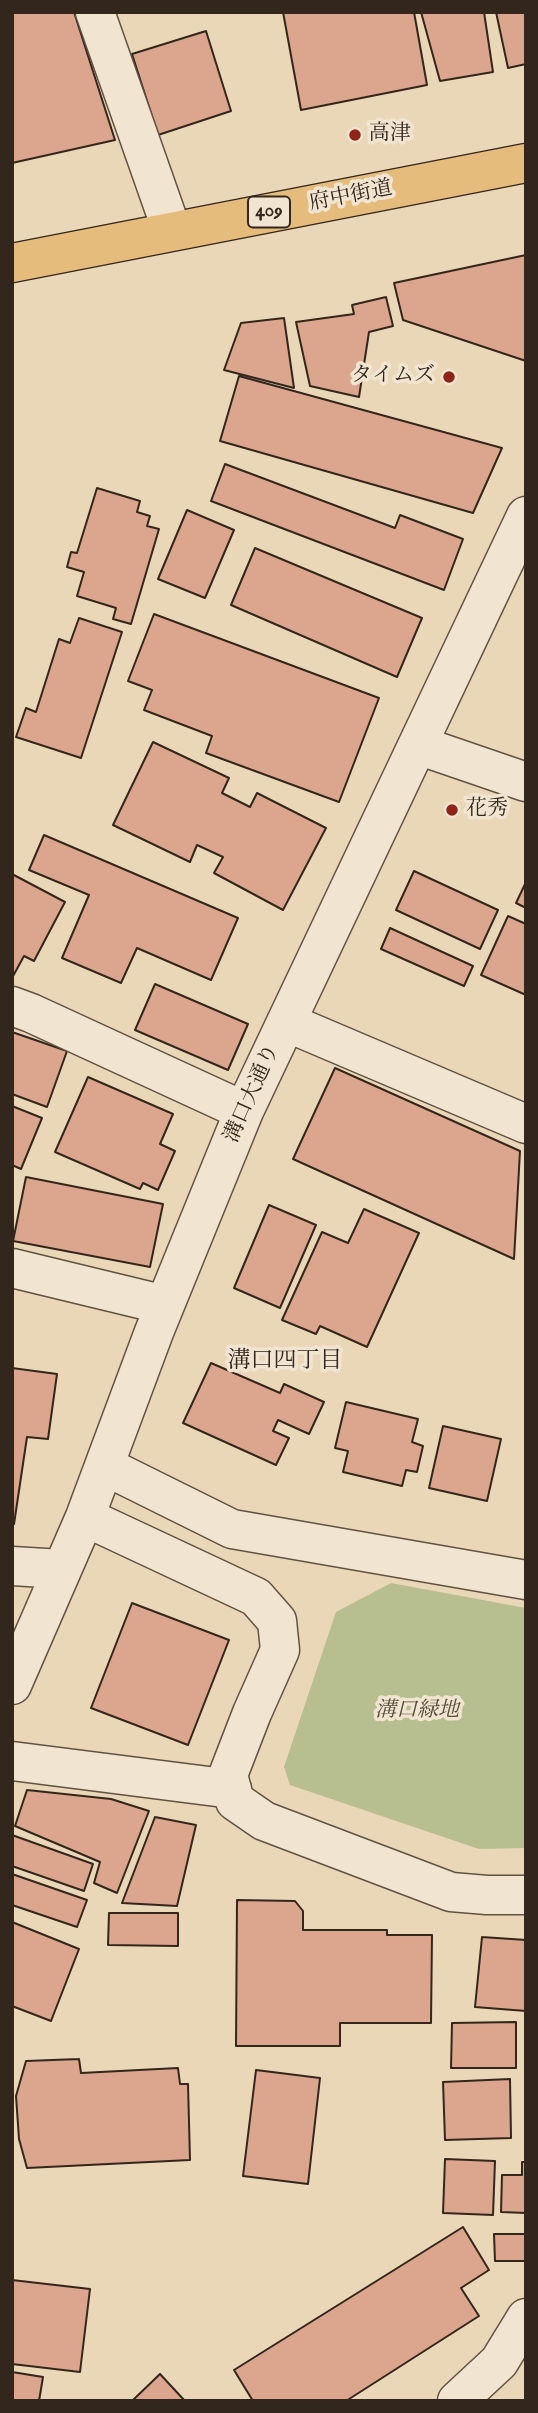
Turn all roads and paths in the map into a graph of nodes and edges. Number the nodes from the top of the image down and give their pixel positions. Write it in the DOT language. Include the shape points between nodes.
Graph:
graph roads {
  1 [pos="96,12"];
  2 [pos="526,163"];
  3 [pos="172,231"];
  4 [pos="12,262"];
  5 [pos="526,516"];
  6 [pos="418,745"];
  7 [pos="526,782"];
  8 [pos="12,1006"];
  9 [pos="286,1022"];
  10 [pos="244,1111"];
  11 [pos="526,1124"];
  12 [pos="12,1268"];
  13 [pos="165,1305"];
  14 [pos="105,1466"];
  15 [pos="85,1517"];
  16 [pos="12,1566"];
  17 [pos="62,1569"];
  18 [pos="526,1580"];
  19 [pos="12,1685"];
  20 [pos="12,1761"];
  21 [pos="232,1789"];
  22 [pos="526,1895"];
  23 [pos="526,2318"];
  24 [pos="457,2401"];
  1 -- 3 [label="street"];
  2 -- 3 [label="highway, 府中街道 / 409"];
  3 -- 4 [label="highway, 府中街道 / 409"];
  5 -- 6 [label="street, 溝口大通り"];
  6 -- 7 [label="street"];
  6 -- 9 [label="street, 溝口大通り"];
  8 -- 10 [label="street"];
  9 -- 10 [label="street, 溝口大通り"];
  9 -- 11 [label="street"];
  10 -- 13 [label="street, 溝口大通り"];
  12 -- 13 [label="street"];
  13 -- 14 [label="street, 溝口大通り"];
  14 -- 15 [label="street, 溝口大通り"];
  14 -- 18 [label="street" via="232,1529"];
  15 -- 17 [label="street, 溝口大通り"];
  15 -- 21 [label="street" via="256,1597 277,1621 280,1650 228,1775"];
  16 -- 17 [label="street"];
  17 -- 19 [label="street, 溝口大通り"];
  20 -- 21 [label="street"];
  21 -- 22 [label="street" via="235,1801 264,1821 452,1892"];
  23 -- 24 [label="street" via="499,2362"];
}
